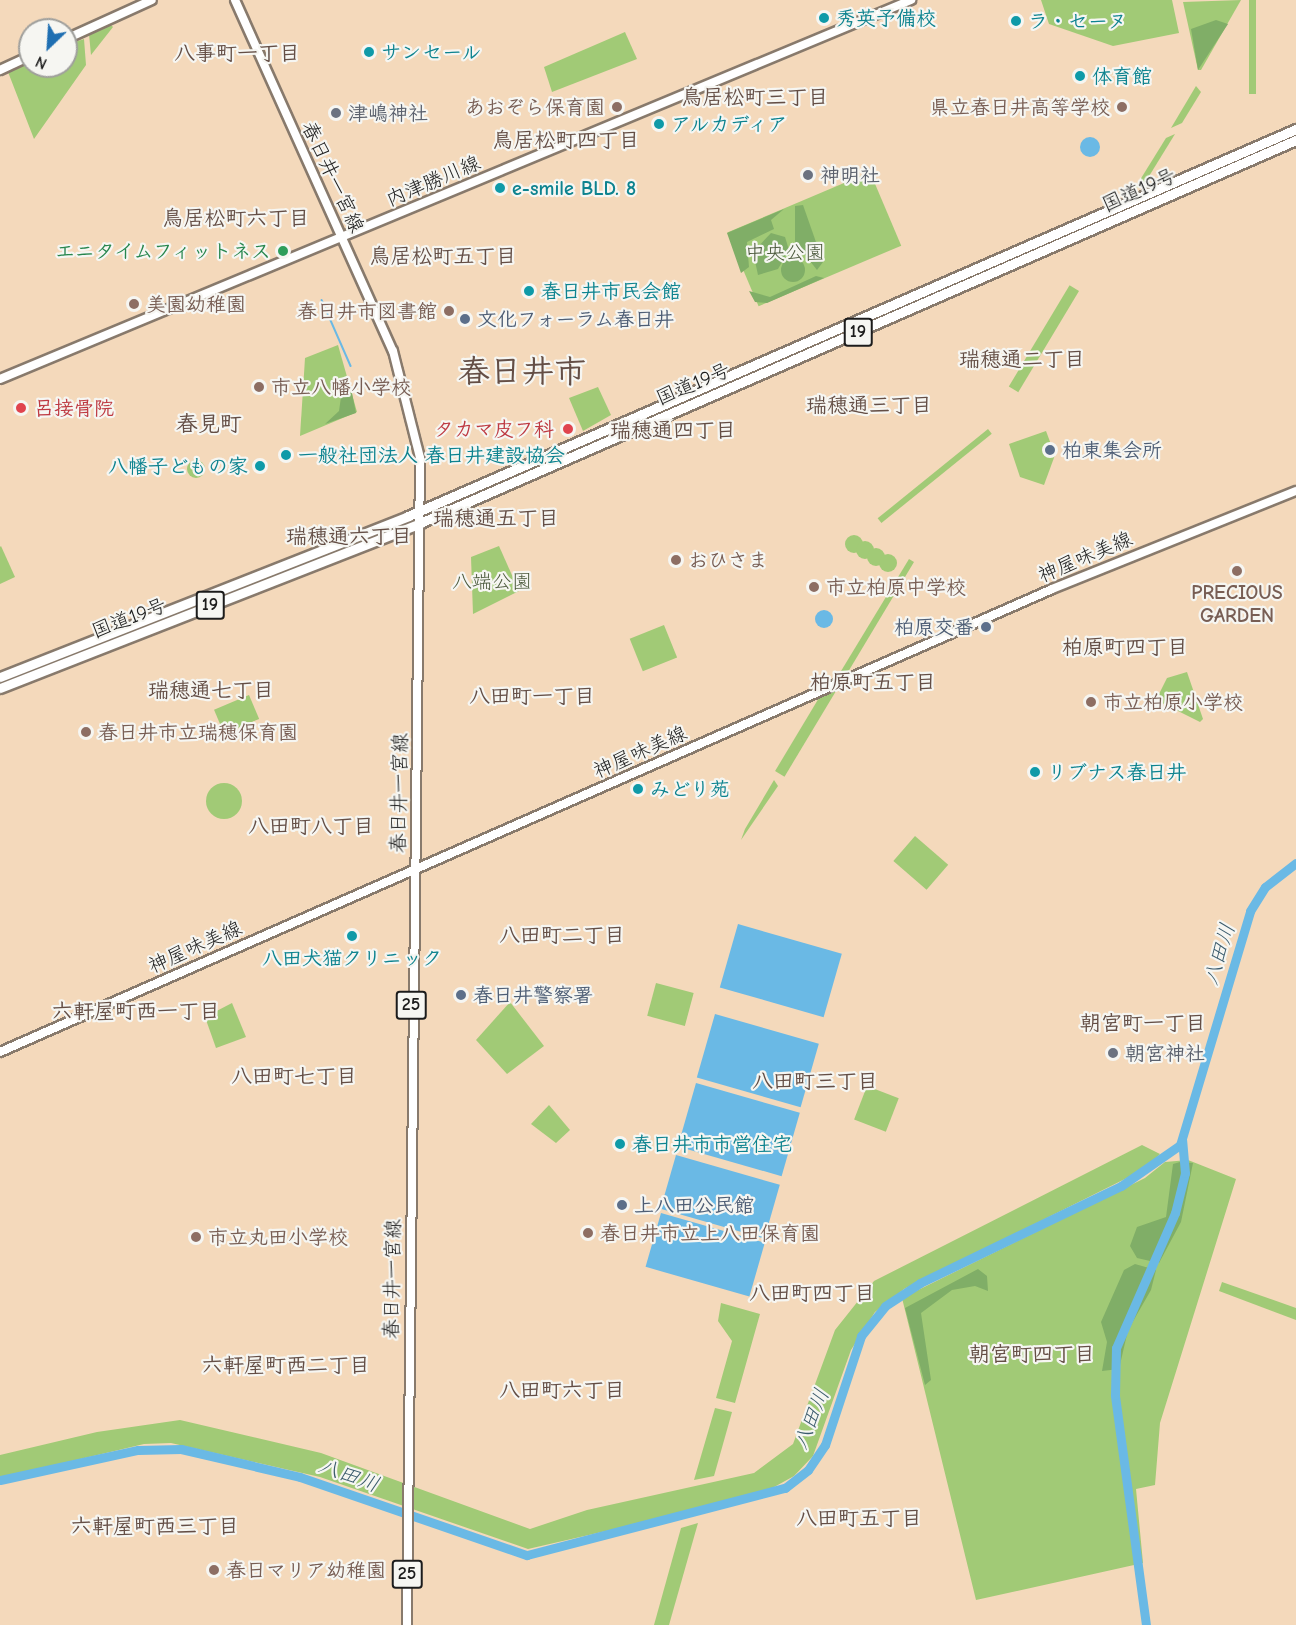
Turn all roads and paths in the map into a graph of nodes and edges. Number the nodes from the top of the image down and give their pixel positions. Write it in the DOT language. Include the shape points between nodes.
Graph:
graph roads {
  1 [pos="152,0"];
  2 [pos="235,0"];
  3 [pos="911,0"];
  4 [pos="78,34"];
  5 [pos="18,62"];
  6 [pos="0,70"];
  7 [pos="1296,129"];
  8 [pos="1296,140"];
  9 [pos="342,237"];
  10 [pos="0,378"];
  11 [pos="1296,491"];
  12 [pos="421,511"];
  13 [pos="420,523"];
  14 [pos="0,677"];
  15 [pos="0,688"];
  16 [pos="414,871"];
  17 [pos="0,1052"];
  18 [pos="407,1625"];
  1 -- 4 [label="main road"];
  2 -- 9 [label="main road, 春日井一宮線 / 25"];
  3 -- 9 [label="main road, 内津勝川線"];
  5 -- 6 [label="main road"];
  7 -- 12 [label="highway, 国道19号 / 19"];
  8 -- 13 [label="highway, 国道19号 / 19"];
  9 -- 10 [label="main road, 内津勝川線"];
  9 -- 12 [label="main road, 春日井一宮線 / 25" via="406,390 420,458"];
  11 -- 16 [label="main road, 神屋味美線" via="1052,589"];
  12 -- 13 [label="main road, 春日井一宮線 / 25"];
  12 -- 14 [label="highway, 国道19号 / 19"];
  13 -- 15 [label="highway, 国道19号 / 19"];
  13 -- 16 [label="main road, 春日井一宮線 / 25"];
  16 -- 17 [label="main road, 神屋味美線"];
  16 -- 18 [label="main road, 春日井一宮線 / 25"];
}
